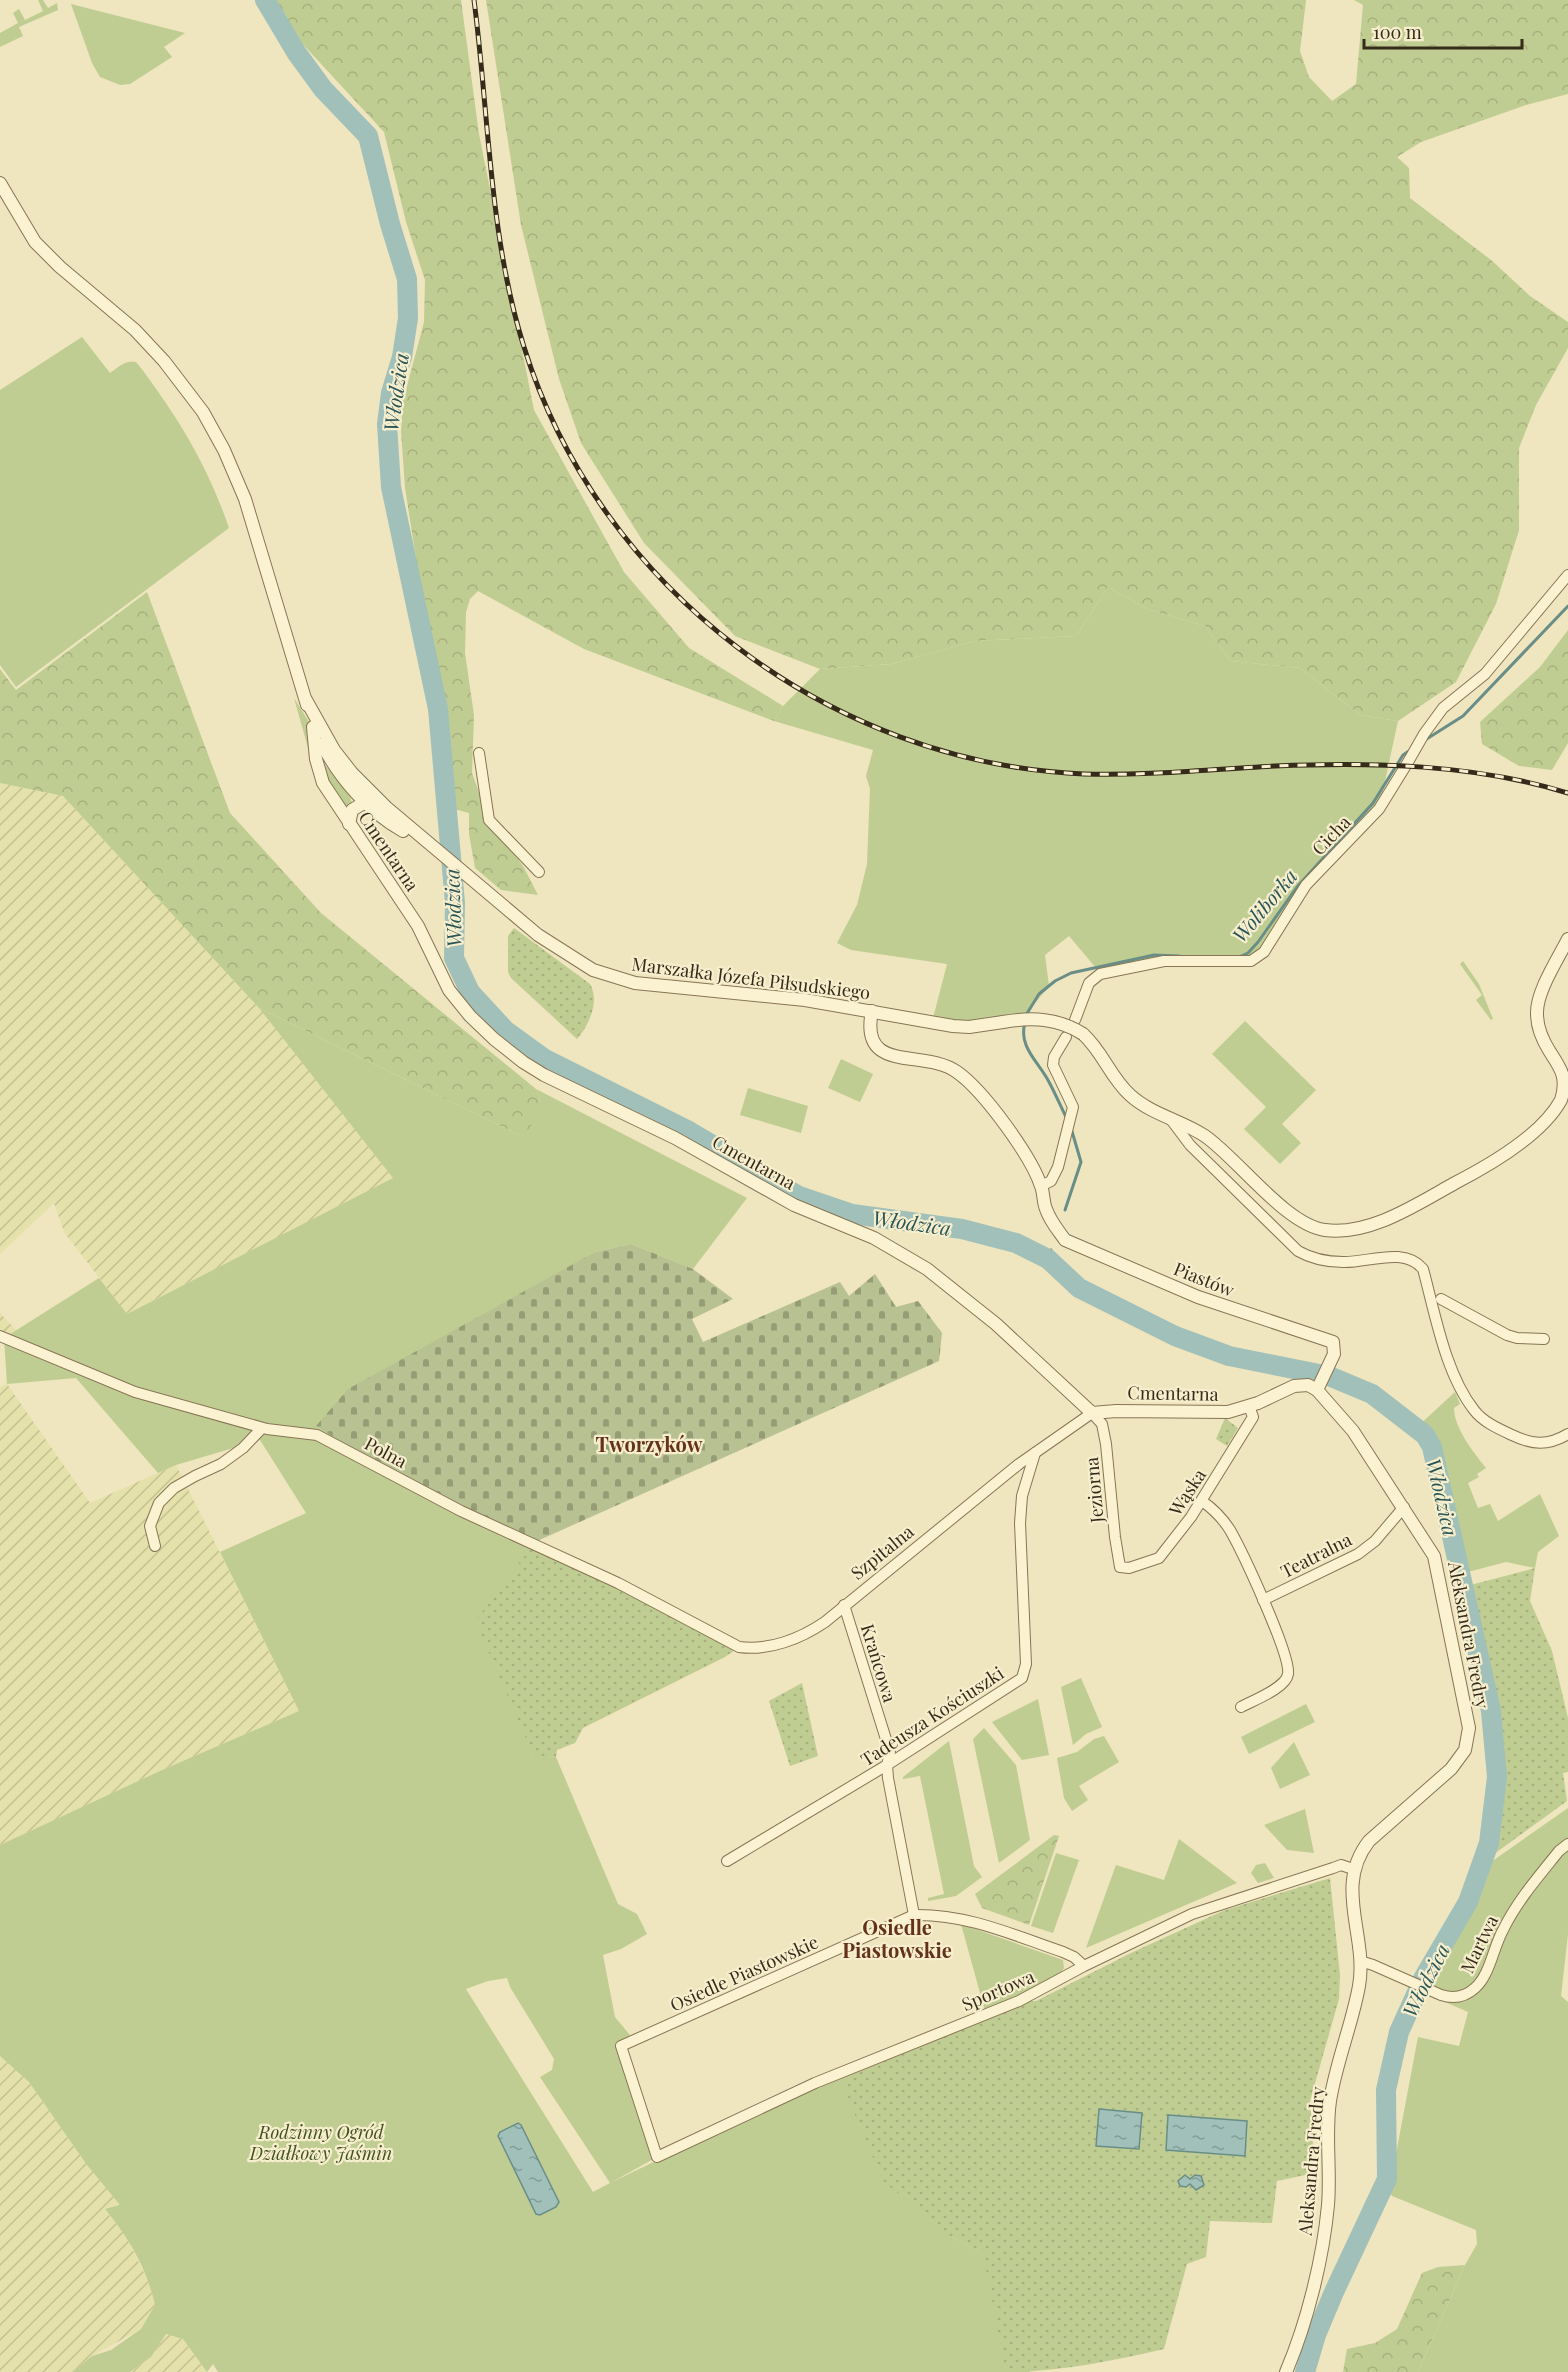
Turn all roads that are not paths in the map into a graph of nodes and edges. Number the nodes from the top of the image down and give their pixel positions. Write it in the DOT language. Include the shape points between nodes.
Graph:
graph roads {
  1 [pos="0,183"];
  2 [pos="1568,575"];
  3 [pos="306,700"];
  4 [pos="313,727"];
  5 [pos="479,753"];
  6 [pos="368,803"];
  7 [pos="348,824"];
  8 [pos="406,826"];
  9 [pos="425,843"];
  10 [pos="539,872"];
  11 [pos="1568,939"];
  12 [pos="872,1011"];
  13 [pos="1568,1081"];
  14 [pos="1172,1121"];
  15 [pos="1039,1182"];
  16 [pos="1441,1299"];
  17 [pos="0,1336"];
  18 [pos="1544,1339"];
  19 [pos="1319,1387"];
  20 [pos="1249,1406"];
  21 [pos="1092,1413"];
  22 [pos="262,1428"];
  23 [pos="1568,1434"];
  24 [pos="1035,1453"];
  25 [pos="1202,1501"];
  26 [pos="1404,1507"];
  27 [pos="155,1546"];
  28 [pos="1120,1567"];
  29 [pos="1263,1600"];
  30 [pos="844,1605"];
  31 [pos="739,1647"];
  32 [pos="1241,1707"];
  33 [pos="887,1765"];
  34 [pos="1568,1844"];
  35 [pos="727,1860"];
  36 [pos="1353,1869"];
  37 [pos="914,1915"];
  38 [pos="1360,1961"];
  39 [pos="1084,1966"];
  40 [pos="621,2046"];
  41 [pos="1286,2372"];
  1 -- 3 [label="street" via="35,242 135,330 202,411 245,499"];
  2 -- 15 [label="street, Cicha" via="1485,674 1443,708 1378,809 1306,885 1264,952 1251,961 1164,960 1100,974 1089,983 1054,1057 1053,1065 1073,1107 1058,1167 1051,1181"];
  3 -- 4 [label="street"];
  3 -- 8 [label="street" via="345,764"];
  4 -- 6 [label="street" via="334,767"];
  4 -- 7 [label="street, Cmentarna" via="318,770"];
  5 -- 10 [label="street" via="489,820"];
  6 -- 7 [label="street" via="352,810"];
  6 -- 8 [label="street" via="378,805"];
  6 -- 9 [label="street" via="396,827"];
  7 -- 21 [label="street, Cmentarna" via="418,926 449,990 501,1045 544,1075 675,1138 794,1205 874,1238 927,1269 996,1324"];
  8 -- 9 [label="street"];
  9 -- 12 [label="street, Marszałka Józefa Piłsudskiego" via="566,955 621,981 805,999"];
  11 -- 13 [label="street" via="1539,998 1537,1013 1540,1033"];
  12 -- 14 [label="street, Marszałka Józefa Piłsudskiego, bridge" via="952,1026 1038,1018 1067,1025 1100,1051 1130,1096"];
  12 -- 15 [label="street" via="870,1032 879,1050 887,1055 939,1062 957,1072 1005,1125"];
  13 -- 14 [label="street" via="1550,1116 1526,1139 1417,1204 1376,1223 1345,1230 1308,1225 1204,1136"];
  14 -- 23 [label="street" via="1180,1135 1298,1251 1344,1262 1395,1257 1417,1262 1423,1269 1450,1365 1474,1410 1492,1425 1527,1441 1553,1442"];
  15 -- 19 [label="street, Piastów" via="1045,1208 1065,1240 1198,1297 1333,1342 1334,1353"];
  16 -- 18 [label="street" via="1507,1335"];
  17 -- 22 [label="street, Polna" via="135,1392"];
  19 -- 20 [label="street, Cmentarna" via="1294,1386"];
  19 -- 26 [label="street, Aleksandra Fredry"];
  20 -- 21 [label="street, Cmentarna" via="1228,1412"];
  20 -- 25 [label="street, Wąska" via="1253,1417"];
  21 -- 24 [label="street"];
  21 -- 28 [label="street, Jeziorna" via="1102,1424 1106,1444"];
  22 -- 27 [label="street" via="243,1448 174,1488 159,1503 150,1526"];
  22 -- 31 [label="street, Polna" via="317,1435 460,1511 618,1583"];
  24 -- 30 [label="street, Szpitalna"];
  24 -- 33 [label="street, Tadeusza Kościuszki" via="1022,1496 1020,1523 1026,1664 1022,1678"];
  25 -- 28 [label="street, Wąska" via="1160,1558 1130,1568"];
  25 -- 29 [label="street" via="1229,1528"];
  26 -- 29 [label="street, Teatralna" via="1375,1541 1358,1554"];
  26 -- 36 [label="street, Aleksandra Fredry" via="1434,1556 1469,1728 1464,1750 1451,1769 1369,1841"];
  29 -- 32 [label="street" via="1288,1662 1288,1676 1281,1686"];
  30 -- 31 [label="street, Szpitalna" via="800,1636 772,1646"];
  30 -- 33 [label="street, Krańcowa" via="890,1752"];
  33 -- 35 [label="street, Tadeusza Kościuszki"];
  33 -- 37 [label="street"];
  34 -- 38 [label="street, Martwa" via="1515,1909 1486,1972 1476,1987 1464,1995 1450,1998 1437,1994"];
  36 -- 38 [label="street, Aleksandra Fredry" via="1351,1884"];
  36 -- 39 [label="street, Sportowa" via="1341,1865 1192,1914"];
  37 -- 39 [label="street, Osiedle Piastowskie" via="979,1922 1063,1952"];
  37 -- 40 [label="street, Osiedle Piastowskie"];
  38 -- 41 [label="street, Aleksandra Fredry" via="1360,1984 1330,2100 1328,2204 1321,2252 1300,2338"];
  39 -- 40 [label="street, Sportowa" via="1020,2001 815,2083 657,2157"];
}
